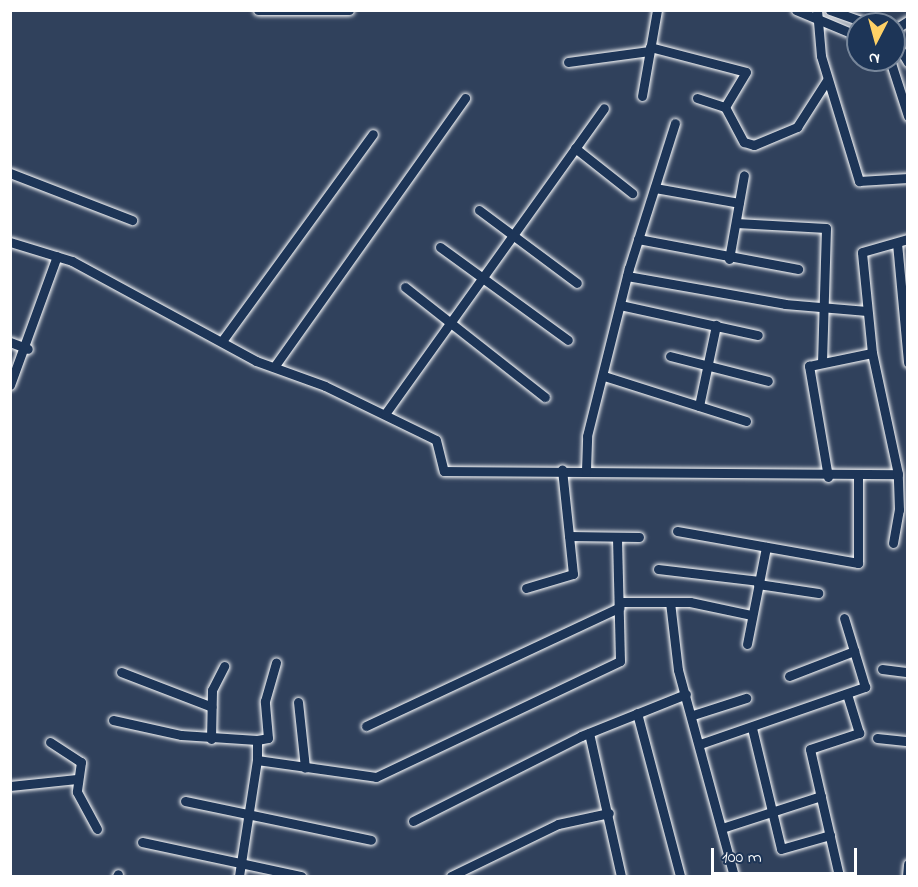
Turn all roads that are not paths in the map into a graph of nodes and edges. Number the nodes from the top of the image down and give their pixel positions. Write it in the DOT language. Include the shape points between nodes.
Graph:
graph roads {
  1 [pos="258,10"];
  2 [pos="349,10"];
  3 [pos="657,10"];
  4 [pos="796,10"];
  5 [pos="830,10"];
  6 [pos="817,14"];
  7 [pos="846,16"];
  8 [pos="846,30"];
  9 [pos="649,49"];
  10 [pos="568,62"];
  11 [pos="894,72"];
  12 [pos="827,80"];
  13 [pos="642,96"];
  14 [pos="465,98"];
  15 [pos="697,98"];
  16 [pos="725,107"];
  17 [pos="604,108"];
  18 [pos="908,116"];
  19 [pos="675,123"];
  20 [pos="373,134"];
  21 [pos="575,148"];
  22 [pos="10,173"];
  23 [pos="744,175"];
  24 [pos="908,178"];
  25 [pos="655,188"];
  26 [pos="632,193"];
  27 [pos="739,203"];
  28 [pos="478,210"];
  29 [pos="132,220"];
  30 [pos="736,222"];
  31 [pos="512,235"];
  32 [pos="638,239"];
  33 [pos="908,239"];
  34 [pos="10,242"];
  35 [pos="897,243"];
  36 [pos="440,247"];
  37 [pos="57,256"];
  38 [pos="729,259"];
  39 [pos="798,269"];
  40 [pos="627,276"];
  41 [pos="482,277"];
  42 [pos="904,280"];
  43 [pos="577,283"];
  44 [pos="405,287"];
  45 [pos="620,305"];
  46 [pos="825,308"];
  47 [pos="867,311"];
  48 [pos="450,322"];
  49 [pos="716,325"];
  50 [pos="758,335"];
  51 [pos="568,340"];
  52 [pos="222,341"];
  53 [pos="10,342"];
  54 [pos="28,349"];
  55 [pos="872,353"];
  56 [pos="670,356"];
  57 [pos="908,362"];
  58 [pos="822,363"];
  59 [pos="708,364"];
  60 [pos="274,367"];
  61 [pos="604,376"];
  62 [pos="768,381"];
  63 [pos="10,385"];
  64 [pos="545,397"];
  65 [pos="699,406"];
  66 [pos="385,414"];
  67 [pos="746,421"];
  68 [pos="562,470"];
  69 [pos="586,470"];
  70 [pos="898,474"];
  71 [pos="828,477"];
  72 [pos="858,477"];
  73 [pos="677,531"];
  74 [pos="569,536"];
  75 [pos="639,537"];
  76 [pos="617,538"];
  77 [pos="893,543"];
  78 [pos="766,547"];
  79 [pos="658,569"];
  80 [pos="758,583"];
  81 [pos="526,588"];
  82 [pos="818,593"];
  83 [pos="670,602"];
  84 [pos="620,605"];
  85 [pos="751,615"];
  86 [pos="844,618"];
  87 [pos="747,644"];
  88 [pos="854,651"];
  89 [pos="276,663"];
  90 [pos="224,666"];
  91 [pos="882,669"];
  92 [pos="121,672"];
  93 [pos="908,672"];
  94 [pos="789,676"];
  95 [pos="686,694"];
  96 [pos="848,694"];
  97 [pos="746,698"];
  98 [pos="298,702"];
  99 [pos="212,707"];
  100 [pos="637,713"];
  101 [pos="693,715"];
  102 [pos="113,720"];
  103 [pos="366,726"];
  104 [pos="752,728"];
  105 [pos="590,733"];
  106 [pos="877,738"];
  107 [pos="211,739"];
  108 [pos="258,740"];
  109 [pos="50,741"];
  110 [pos="908,741"];
  111 [pos="700,744"];
  112 [pos="257,760"];
  113 [pos="305,768"];
  114 [pos="78,779"];
  115 [pos="10,786"];
  116 [pos="821,796"];
  117 [pos="185,801"];
  118 [pos="772,811"];
  119 [pos="247,813"];
  120 [pos="609,813"];
  121 [pos="413,821"];
  122 [pos="722,828"];
  123 [pos="97,829"];
  124 [pos="830,835"];
  125 [pos="370,840"];
  126 [pos="142,842"];
  127 [pos="240,863"];
  128 [pos="908,864"];
  129 [pos="238,876"];
  130 [pos="301,876"];
  131 [pos="451,876"];
  132 [pos="621,876"];
  133 [pos="680,876"];
  134 [pos="734,876"];
  135 [pos="839,876"];
  136 [pos="907,876"];
  1 -- 2 [label="street"];
  3 -- 9 [label="street"];
  4 -- 6 [label="street"];
  5 -- 7 [label="street"];
  6 -- 8 [label="street"];
  6 -- 12 [label="street"];
  9 -- 10 [label="street"];
  9 -- 13 [label="street"];
  9 -- 16 [label="street" via="746,72"];
  11 -- 18 [label="street"];
  12 -- 16 [label="street" via="797,127 754,145 744,142"];
  12 -- 24 [label="street" via="859,181 882,184"];
  14 -- 60 [label="street"];
  15 -- 16 [label="street"];
  17 -- 21 [label="street"];
  19 -- 25 [label="street"];
  20 -- 52 [label="street"];
  21 -- 26 [label="street"];
  21 -- 31 [label="street"];
  22 -- 29 [label="street"];
  23 -- 27 [label="street"];
  25 -- 27 [label="street"];
  25 -- 32 [label="street"];
  27 -- 30 [label="street"];
  28 -- 31 [label="street"];
  30 -- 38 [label="street"];
  30 -- 46 [label="street" via="826,228"];
  31 -- 41 [label="street"];
  31 -- 43 [label="street"];
  32 -- 38 [label="street"];
  32 -- 40 [label="street"];
  33 -- 35 [label="street"];
  34 -- 37 [label="street"];
  35 -- 42 [label="street"];
  35 -- 47 [label="street" via="862,252"];
  36 -- 41 [label="street"];
  37 -- 52 [label="street"];
  37 -- 54 [label="street"];
  38 -- 39 [label="street"];
  40 -- 45 [label="street"];
  40 -- 46 [label="street"];
  41 -- 48 [label="street"];
  41 -- 51 [label="street"];
  42 -- 57 [label="street"];
  44 -- 48 [label="street"];
  45 -- 49 [label="street"];
  45 -- 61 [label="street"];
  46 -- 47 [label="street"];
  46 -- 58 [label="street"];
  47 -- 55 [label="street"];
  48 -- 64 [label="street"];
  48 -- 66 [label="street"];
  49 -- 50 [label="street"];
  49 -- 59 [label="street"];
  52 -- 60 [label="street"];
  53 -- 54 [label="street"];
  54 -- 63 [label="street"];
  55 -- 58 [label="street"];
  55 -- 70 [label="street"];
  56 -- 59 [label="street"];
  58 -- 71 [label="street" via="808,369"];
  59 -- 62 [label="street"];
  59 -- 65 [label="street"];
  60 -- 66 [label="street"];
  61 -- 65 [label="street"];
  61 -- 69 [label="street" via="586,436"];
  65 -- 67 [label="street"];
  66 -- 68 [label="street" via="436,440 444,471"];
  68 -- 69 [label="street"];
  68 -- 74 [label="street"];
  69 -- 71 [label="street"];
  70 -- 72 [label="street"];
  70 -- 77 [label="street"];
  71 -- 72 [label="street"];
  72 -- 78 [label="street" via="858,563"];
  73 -- 78 [label="street"];
  74 -- 76 [label="street"];
  74 -- 81 [label="street" via="573,574"];
  75 -- 76 [label="street"];
  76 -- 84 [label="street"];
  78 -- 80 [label="street"];
  79 -- 80 [label="street"];
  80 -- 82 [label="street"];
  80 -- 85 [label="street"];
  83 -- 84 [label="street"];
  83 -- 85 [label="street"];
  83 -- 95 [label="street"];
  84 -- 103 [label="street"];
  84 -- 113 [label="street" via="620,662 376,777"];
  85 -- 87 [label="street"];
  86 -- 88 [label="street"];
  88 -- 94 [label="street"];
  88 -- 96 [label="street" via="865,687"];
  89 -- 108 [label="street" via="265,701 268,738"];
  90 -- 99 [label="street" via="214,682"];
  91 -- 93 [label="street"];
  92 -- 99 [label="street"];
  95 -- 100 [label="street"];
  95 -- 101 [label="street"];
  96 -- 104 [label="street"];
  96 -- 116 [label="street" via="859,733 810,749"];
  97 -- 101 [label="street"];
  98 -- 113 [label="street"];
  99 -- 107 [label="street"];
  100 -- 105 [label="street"];
  100 -- 133 [label="street"];
  101 -- 111 [label="street"];
  102 -- 107 [label="street"];
  104 -- 111 [label="street"];
  104 -- 118 [label="street"];
  105 -- 120 [label="street"];
  105 -- 121 [label="street"];
  106 -- 110 [label="street"];
  107 -- 108 [label="street"];
  108 -- 112 [label="street"];
  109 -- 114 [label="street" via="81,762"];
  111 -- 122 [label="street"];
  112 -- 113 [label="street"];
  112 -- 119 [label="street"];
  114 -- 115 [label="street"];
  114 -- 123 [label="street" via="79,798"];
  116 -- 118 [label="street"];
  116 -- 124 [label="street"];
  117 -- 119 [label="street"];
  118 -- 122 [label="street"];
  118 -- 124 [label="street" via="781,849"];
  119 -- 125 [label="street"];
  119 -- 127 [label="street"];
  120 -- 131 [label="street" via="558,825"];
  120 -- 132 [label="street"];
  122 -- 134 [label="street"];
  124 -- 135 [label="street"];
  126 -- 127 [label="street"];
  127 -- 129 [label="street"];
  127 -- 130 [label="street"];
  128 -- 136 [label="street"];
}
